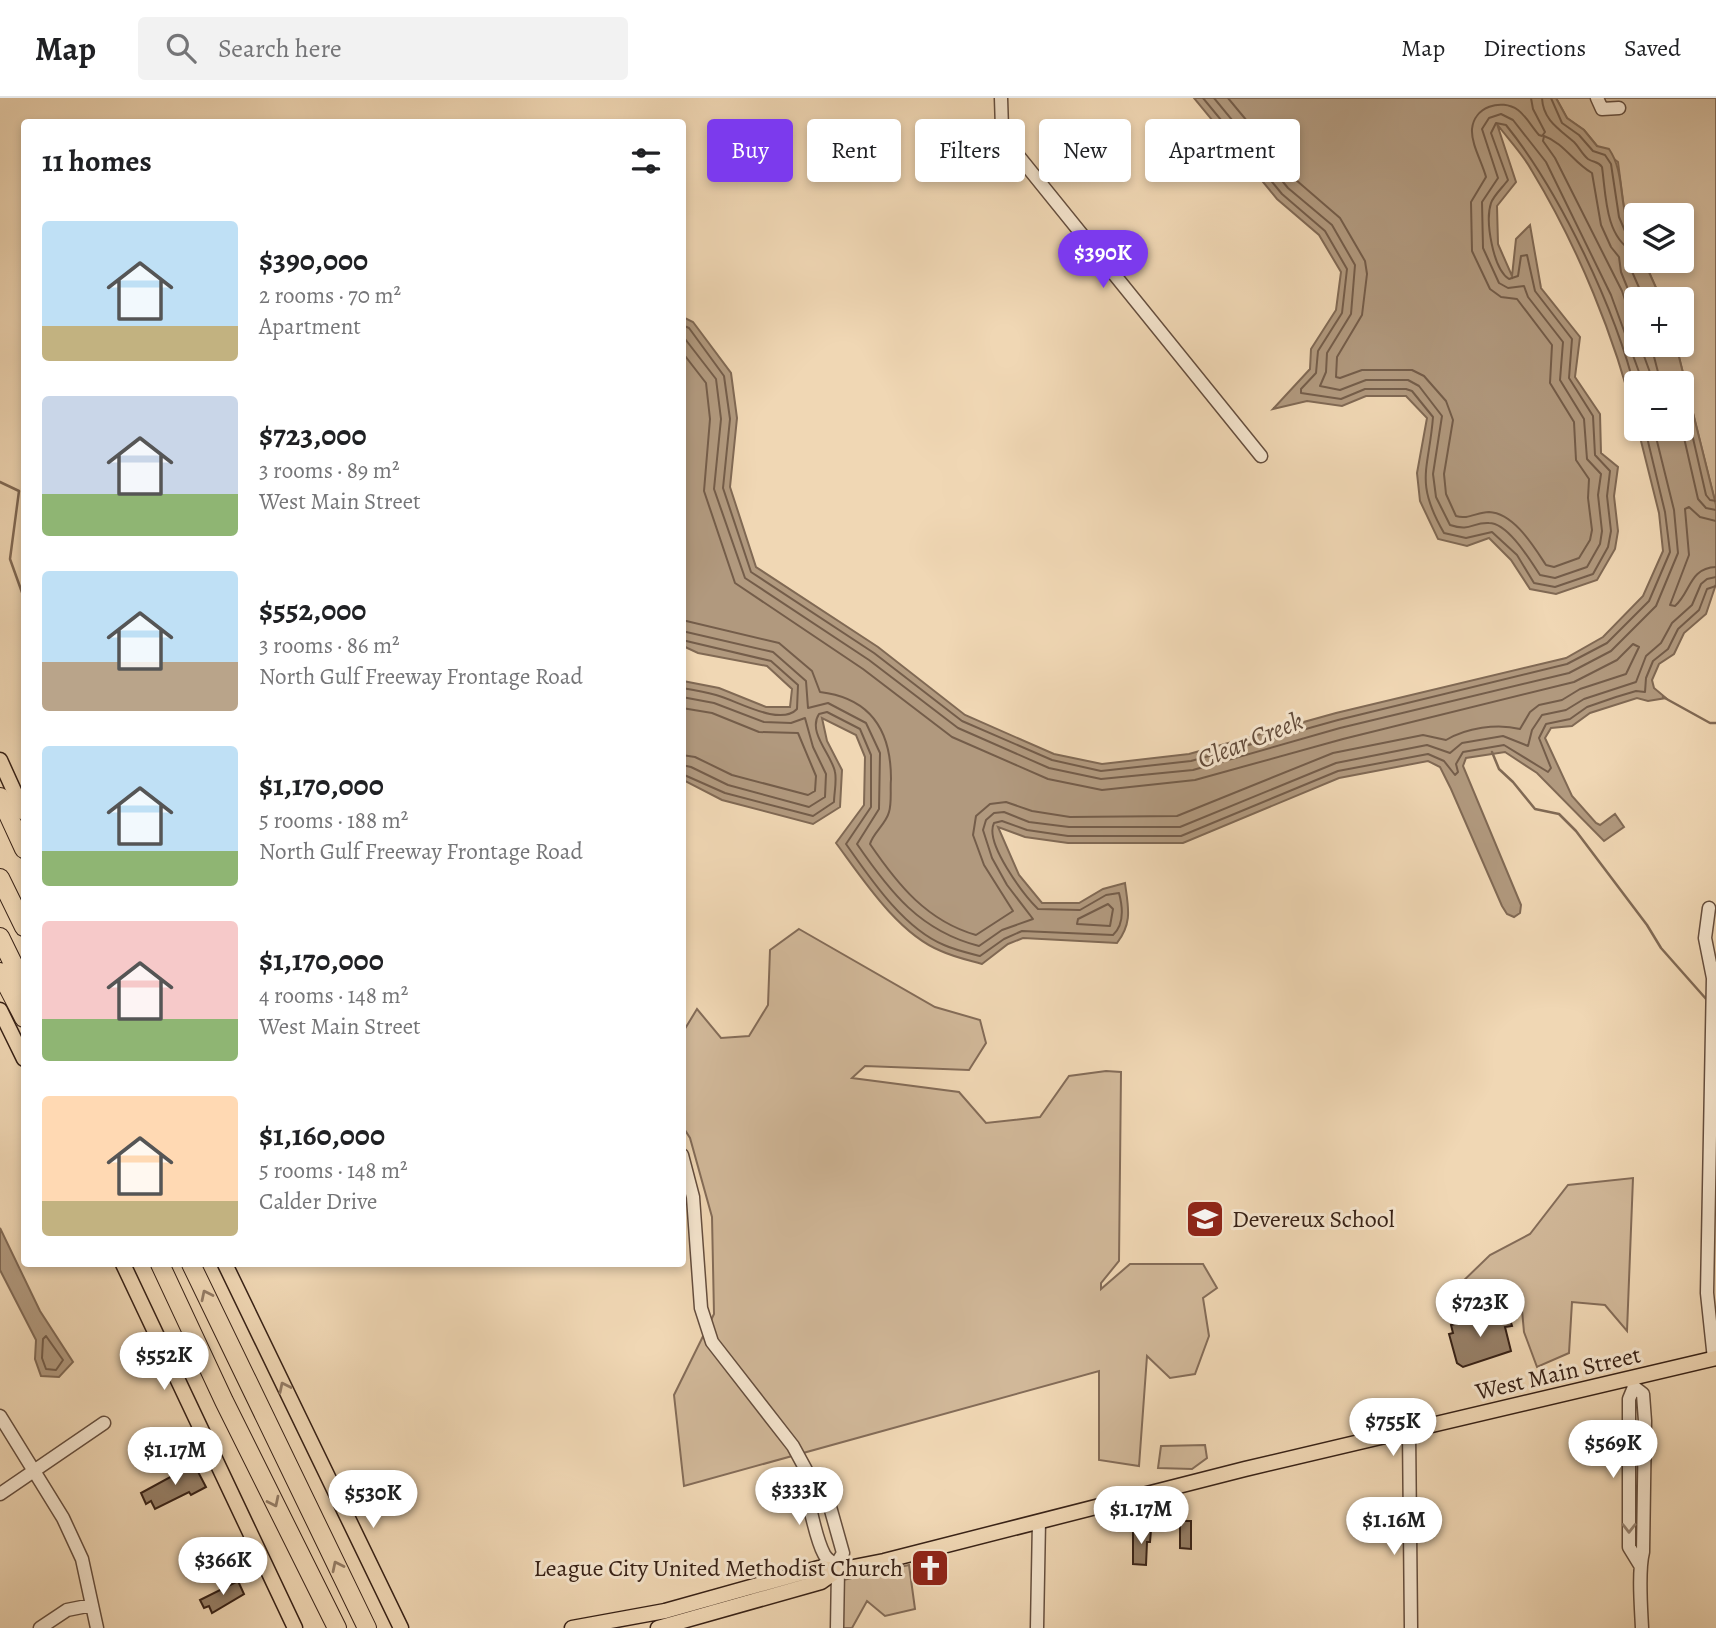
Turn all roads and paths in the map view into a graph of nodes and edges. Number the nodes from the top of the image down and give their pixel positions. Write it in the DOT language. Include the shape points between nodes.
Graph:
graph roads {
  1 [pos="1001,98"];
  2 [pos="1597,98"];
  3 [pos="1619,108"];
  4 [pos="1261,456"];
  5 [pos="0,760"];
  6 [pos="0,797"];
  7 [pos="21,806"];
  8 [pos="21,842"];
  9 [pos="0,878"];
  10 [pos="1709,908"];
  11 [pos="21,922"];
  12 [pos="0,937"];
  13 [pos="0,972"];
  14 [pos="21,978"];
  15 [pos="0,1010"];
  16 [pos="21,1012"];
  17 [pos="21,1053"];
  18 [pos="686,1170"];
  19 [pos="124,1267"];
  20 [pos="161,1267"];
  21 [pos="192,1267"];
  22 [pos="226,1267"];
  23 [pos="1715,1359"];
  24 [pos="1633,1383"];
  25 [pos="0,1416"];
  26 [pos="104,1423"];
  27 [pos="1409,1430"];
  28 [pos="34,1471"];
  29 [pos="812,1481"];
  30 [pos="0,1494"];
  31 [pos="1039,1521"];
  32 [pos="837,1567"];
  33 [pos="92,1605"];
  34 [pos="40,1628"];
  35 [pos="97,1628"];
  36 [pos="296,1628"];
  37 [pos="337,1628"];
  38 [pos="367,1628"];
  39 [pos="401,1628"];
  40 [pos="572,1628"];
  41 [pos="658,1628"];
  42 [pos="837,1628"];
  43 [pos="1037,1628"];
  44 [pos="1411,1628"];
  45 [pos="1642,1628"];
  1 -- 4 [label="street" via="1002,129 1008,143"];
  2 -- 3 [label="street" via="1602,109"];
  5 -- 7 [label="main road"];
  6 -- 8 [label="highway"];
  9 -- 11 [label="highway"];
  10 -- 23 [label="street" via="1705,939 1713,978 1707,1293"];
  12 -- 14 [label="highway"];
  13 -- 16 [label="highway"];
  15 -- 17 [label="main road"];
  18 -- 29 [label="street" via="694,1197 701,1308 712,1342 793,1446"];
  19 -- 36 [label="main road"];
  20 -- 37 [label="highway, one-way"];
  38 -- 21 [label="highway, one-way"];
  39 -- 22 [label="main road, one-way"];
  23 -- 24 [label="main road, West Main Street"];
  24 -- 27 [label="main road, West Main Street"];
  24 -- 45 [label="street" via="1643,1394 1645,1421"];
  25 -- 28 [label="street"];
  26 -- 28 [label="street"];
  27 -- 31 [label="main road, West Main Street"];
  27 -- 44 [label="street"];
  28 -- 30 [label="street"];
  28 -- 33 [label="street" via="82,1559"];
  29 -- 32 [label="street" via="832,1508 843,1553"];
  29 -- 32 [label="street" via="806,1489 824,1556"];
  31 -- 32 [label="main road, West Main Street" via="884,1561"];
  31 -- 43 [label="street"];
  32 -- 40 [label="main road, West Main Street" via="819,1568 666,1611"];
  32 -- 41 [label="main road, West Main Street" via="821,1582"];
  32 -- 42 [label="street"];
  33 -- 34 [label="street" via="66,1611"];
  33 -- 35 [label="street"];
}
